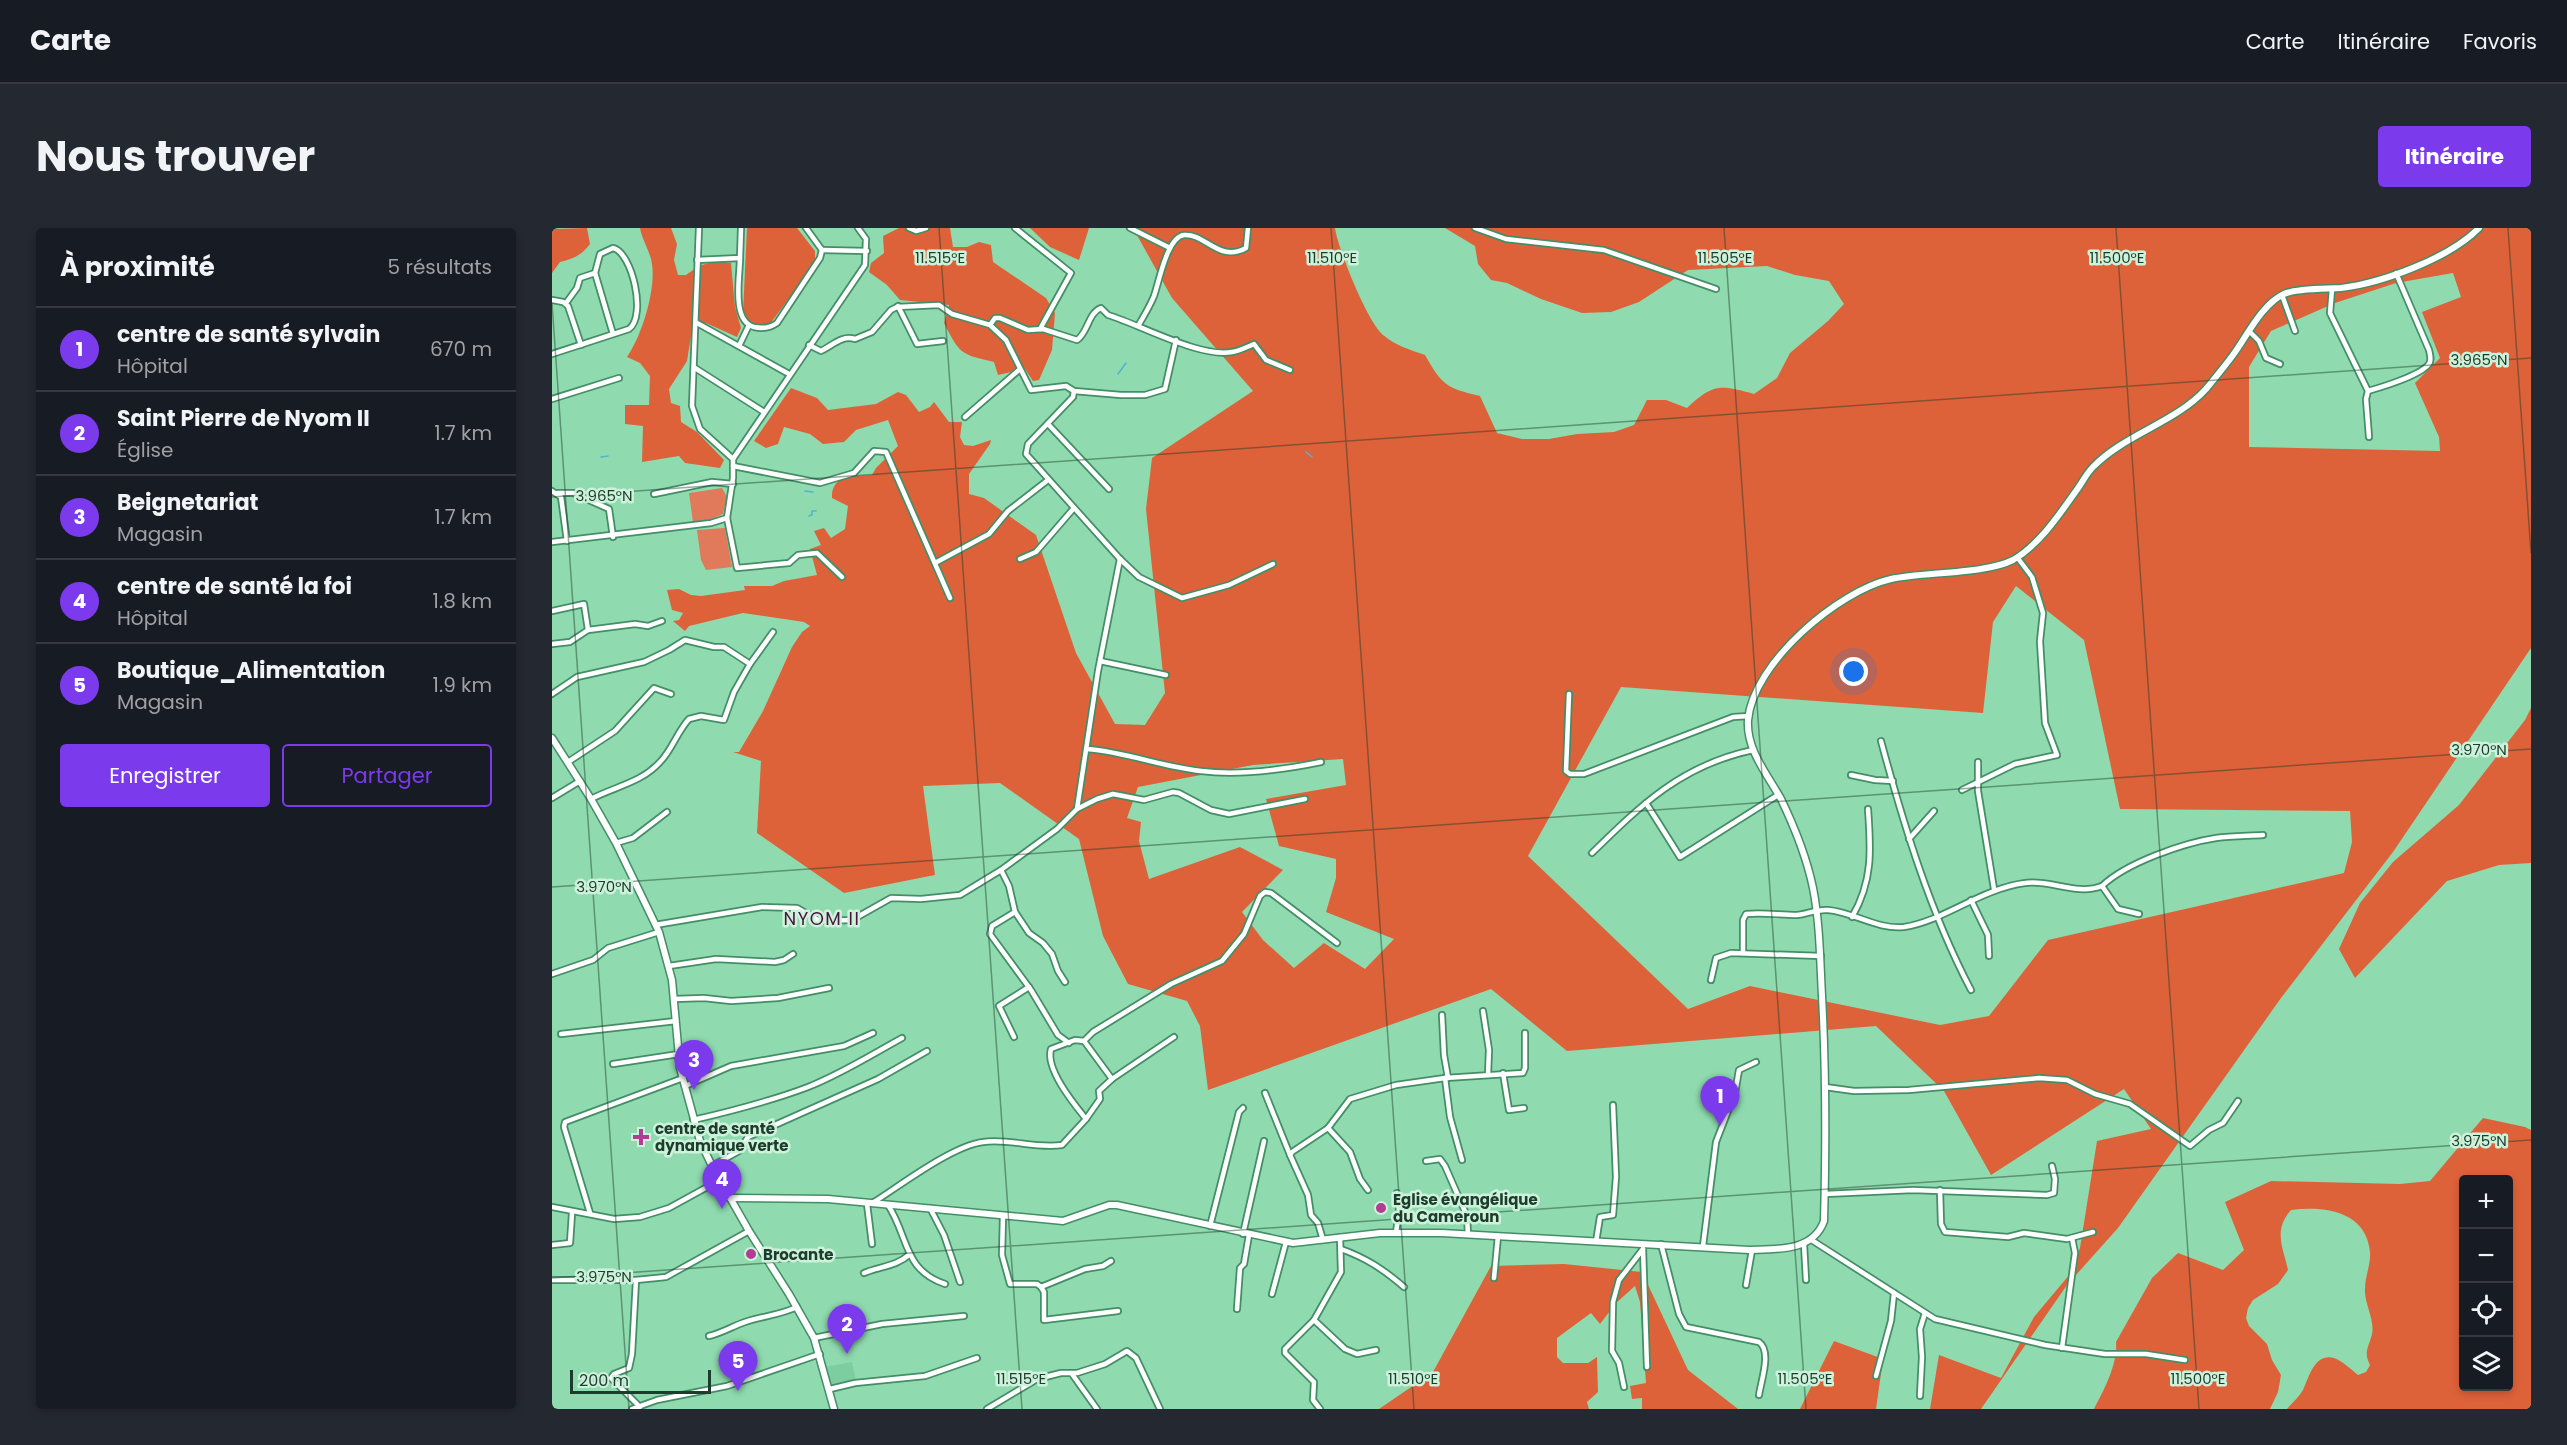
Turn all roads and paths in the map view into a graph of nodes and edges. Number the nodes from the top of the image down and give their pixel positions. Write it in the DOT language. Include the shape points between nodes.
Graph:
graph roads {
  1 [pos="699,228"];
  2 [pos="741,228"];
  3 [pos="806,228"];
  4 [pos="858,228"];
  5 [pos="909,228"];
  6 [pos="926,228"];
  7 [pos="1015,228"];
  8 [pos="1130,228"];
  9 [pos="1248,228"];
  10 [pos="1475,228"];
  11 [pos="2479,228"];
  12 [pos="1170,248"];
  13 [pos="822,250"];
  14 [pos="867,251"];
  15 [pos="740,258"];
  16 [pos="697,260"];
  17 [pos="595,273"];
  18 [pos="2396,273"];
  19 [pos="1716,289"];
  20 [pos="2332,289"];
  21 [pos="2282,295"];
  22 [pos="552,300"];
  23 [pos="566,303"];
  24 [pos="898,306"];
  25 [pos="697,323"];
  26 [pos="749,325"];
  27 [pos="990,325"];
  28 [pos="1138,326"];
  29 [pos="1040,329"];
  30 [pos="2249,331"];
  31 [pos="2295,331"];
  32 [pos="613,334"];
  33 [pos="1176,340"];
  34 [pos="944,341"];
  35 [pos="581,345"];
  36 [pos="809,345"];
  37 [pos="739,346"];
  38 [pos="552,354"];
  39 [pos="2280,364"];
  40 [pos="695,368"];
  41 [pos="1019,370"];
  42 [pos="1290,370"];
  43 [pos="789,374"];
  44 [pos="619,378"];
  45 [pos="1074,391"];
  46 [pos="2368,392"];
  47 [pos="552,399"];
  48 [pos="764,412"];
  49 [pos="965,417"];
  50 [pos="1048,424"];
  51 [pos="2369,437"];
  52 [pos="733,459"];
  53 [pos="733,466"];
  54 [pos="1048,480"];
  55 [pos="733,483"];
  56 [pos="1109,489"];
  57 [pos="555,492"];
  58 [pos="654,494"];
  59 [pos="1074,508"];
  60 [pos="727,518"];
  61 [pos="613,537"];
  62 [pos="567,541"];
  63 [pos="552,542"];
  64 [pos="2017,557"];
  65 [pos="1020,559"];
  66 [pos="1120,559"];
  67 [pos="935,563"];
  68 [pos="1273,564"];
  69 [pos="842,577"];
  70 [pos="950,598"];
  71 [pos="552,610"];
  72 [pos="662,621"];
  73 [pos="588,630"];
  74 [pos="772,632"];
  75 [pos="552,644"];
  76 [pos="1100,661"];
  77 [pos="750,664"];
  78 [pos="1166,675"];
  79 [pos="552,694"];
  80 [pos="671,694"];
  81 [pos="1569,694"];
  82 [pos="1749,716"];
  83 [pos="552,738"];
  84 [pos="1881,741"];
  85 [pos="1087,749"];
  86 [pos="1753,750"];
  87 [pos="568,762"];
  88 [pos="1321,762"];
  89 [pos="1978,762"];
  90 [pos="1851,776"];
  91 [pos="580,781"];
  92 [pos="1893,781"];
  93 [pos="1978,781"];
  94 [pos="1962,790"];
  95 [pos="1778,795"];
  96 [pos="552,798"];
  97 [pos="591,799"];
  98 [pos="1305,799"];
  99 [pos="1646,803"];
  100 [pos="1077,809"];
  101 [pos="1868,809"];
  102 [pos="1935,811"];
  103 [pos="667,812"];
  104 [pos="2263,835"];
  105 [pos="1909,839"];
  106 [pos="616,843"];
  107 [pos="1592,853"];
  108 [pos="1001,870"];
  109 [pos="2102,886"];
  110 [pos="1994,889"];
  111 [pos="1971,900"];
  112 [pos="1815,910"];
  113 [pos="1015,912"];
  114 [pos="2139,914"];
  115 [pos="1937,915"];
  116 [pos="1852,917"];
  117 [pos="656,925"];
  118 [pos="659,932"];
  119 [pos="1337,943"];
  120 [pos="1743,953"];
  121 [pos="793,954"];
  122 [pos="1821,956"];
  123 [pos="1989,956"];
  124 [pos="669,966"];
  125 [pos="552,974"];
  126 [pos="1711,980"];
  127 [pos="1065,982"];
  128 [pos="1029,987"];
  129 [pos="829,988"];
  130 [pos="1971,990"];
  131 [pos="674,999"];
  132 [pos="1483,1011"];
  133 [pos="1442,1015"];
  134 [pos="676,1021"];
  135 [pos="873,1033"];
  136 [pos="1525,1033"];
  137 [pos="561,1034"];
  138 [pos="1014,1037"];
  139 [pos="1174,1037"];
  140 [pos="902,1038"];
  141 [pos="1084,1041"];
  142 [pos="1069,1043"];
  143 [pos="927,1051"];
  144 [pos="679,1054"];
  145 [pos="1756,1062"];
  146 [pos="613,1065"];
  147 [pos="1503,1073"];
  148 [pos="1488,1074"];
  149 [pos="683,1078"];
  150 [pos="1447,1078"];
  151 [pos="1112,1079"];
  152 [pos="685,1086"];
  153 [pos="1825,1087"];
  154 [pos="1264,1093"];
  155 [pos="2238,1101"];
  156 [pos="1613,1105"];
  157 [pos="1243,1107"];
  158 [pos="1524,1108"];
  159 [pos="1086,1119"];
  160 [pos="693,1120"];
  161 [pos="1328,1128"];
  162 [pos="1264,1141"];
  163 [pos="1290,1155"];
  164 [pos="1462,1160"];
  165 [pos="1426,1161"];
  166 [pos="712,1166"];
  167 [pos="2052,1166"];
  168 [pos="720,1180"];
  169 [pos="1368,1190"];
  170 [pos="1940,1190"];
  171 [pos="1397,1193"];
  172 [pos="1825,1194"];
  173 [pos="730,1198"];
  174 [pos="869,1204"];
  175 [pos="888,1205"];
  176 [pos="552,1207"];
  177 [pos="930,1208"];
  178 [pos="573,1213"];
  179 [pos="590,1213"];
  180 [pos="1002,1216"];
  181 [pos="1210,1226"];
  182 [pos="749,1231"];
  183 [pos="2093,1232"];
  184 [pos="1396,1233"];
  185 [pos="1246,1235"];
  186 [pos="1468,1235"];
  187 [pos="1498,1236"];
  188 [pos="1340,1237"];
  189 [pos="2072,1238"];
  190 [pos="1323,1240"];
  191 [pos="1286,1242"];
  192 [pos="1596,1242"];
  193 [pos="1807,1242"];
  194 [pos="872,1244"];
  195 [pos="1661,1244"];
  196 [pos="552,1245"];
  197 [pos="1642,1246"];
  198 [pos="1703,1246"];
  199 [pos="1341,1249"];
  200 [pos="1752,1250"];
  201 [pos="910,1254"];
  202 [pos="1111,1261"];
  203 [pos="864,1273"];
  204 [pos="1494,1278"];
  205 [pos="552,1280"];
  206 [pos="636,1280"];
  207 [pos="1806,1280"];
  208 [pos="960,1282"];
  209 [pos="945,1284"];
  210 [pos="1746,1285"];
  211 [pos="1041,1287"];
  212 [pos="1404,1287"];
  213 [pos="1894,1293"];
  214 [pos="1272,1294"];
  215 [pos="797,1308"];
  216 [pos="1237,1309"];
  217 [pos="1118,1311"];
  218 [pos="1925,1312"];
  219 [pos="964,1316"];
  220 [pos="1314,1320"];
  221 [pos="709,1336"];
  222 [pos="814,1338"];
  223 [pos="2062,1348"];
  224 [pos="1376,1350"];
  225 [pos="820,1354"];
  226 [pos="977,1358"];
  227 [pos="2185,1360"];
  228 [pos="1647,1367"];
  229 [pos="1072,1374"];
  230 [pos="1876,1376"];
  231 [pos="1624,1387"];
  232 [pos="830,1389"];
  233 [pos="1760,1395"];
  234 [pos="1920,1396"];
  235 [pos="641,1408"];
  236 [pos="632,1409"];
  237 [pos="834,1409"];
  238 [pos="987,1409"];
  239 [pos="1097,1409"];
  240 [pos="1160,1409"];
  241 [pos="1320,1409"];
  1 -- 16 [label="street"];
  2 -- 15 [label="street"];
  3 -- 13 [label="street"];
  4 -- 14 [label="street" via="866,239"];
  5 -- 6 [label="street"];
  7 -- 29 [label="street" via="1071,273"];
  8 -- 12 [label="street"];
  9 -- 12 [label="street" via="1246,248 1238,252 1225,252 1182,235"];
  10 -- 19 [label="street" via="1506,238 1604,250"];
  11 -- 18 [label="street" via="2436,258"];
  12 -- 28 [label="street" via="1153,298"];
  13 -- 14 [label="street"];
  13 -- 26 [label="street" via="816,267 777,323 764,328"];
  14 -- 36 [label="street" via="865,265"];
  15 -- 16 [label="street"];
  15 -- 26 [label="street" via="738,305"];
  16 -- 25 [label="street"];
  17 -- 23 [label="street" via="580,278"];
  17 -- 32 [label="street"];
  17 -- 32 [label="street" via="600,254 617,249 623,254 635,287 635,324"];
  18 -- 20 [label="street"];
  18 -- 46 [label="street" via="2431,360 2428,366 2398,382"];
  20 -- 21 [label="street"];
  20 -- 46 [label="street" via="2330,313"];
  21 -- 30 [label="street"];
  21 -- 31 [label="street"];
  22 -- 23 [label="street"];
  23 -- 35 [label="street"];
  24 -- 27 [label="street" via="939,305 952,314"];
  24 -- 34 [label="street" via="916,344"];
  24 -- 36 [label="street" via="872,332 838,340 821,351"];
  25 -- 37 [label="street"];
  25 -- 40 [label="street"];
  26 -- 37 [label="street"];
  27 -- 29 [label="street" via="997,318 1028,330"];
  27 -- 41 [label="street" via="1006,340"];
  28 -- 29 [label="street" via="1108,315 1101,308 1077,340"];
  28 -- 33 [label="street"];
  30 -- 39 [label="street" via="2259,341 2266,358"];
  30 -- 64 [label="street" via="2204,391 2106,455 2090,470 2050,526"];
  32 -- 35 [label="street"];
  33 -- 42 [label="street" via="1231,353 1254,344 1266,360"];
  33 -- 45 [label="street" via="1165,389 1158,393"];
  35 -- 38 [label="street"];
  36 -- 43 [label="street"];
  37 -- 43 [label="street"];
  40 -- 48 [label="street"];
  40 -- 52 [label="street" via="692,406 696,422"];
  41 -- 45 [label="street" via="1029,389 1066,386"];
  41 -- 49 [label="street"];
  43 -- 48 [label="street"];
  44 -- 47 [label="street"];
  45 -- 50 [label="street"];
  46 -- 51 [label="street"];
  48 -- 52 [label="street"];
  50 -- 54 [label="street" via="1026,451"];
  50 -- 56 [label="street"];
  52 -- 53 [label="street"];
  53 -- 55 [label="street"];
  53 -- 67 [label="street" via="820,483 854,473 874,451 883,450 889,455"];
  54 -- 59 [label="street"];
  54 -- 67 [label="street" via="1008,511 989,534"];
  55 -- 58 [label="street" via="711,482"];
  55 -- 60 [label="street"];
  57 -- 61 [label="street" via="573,493 609,509"];
  57 -- 62 [label="street" via="562,503"];
  59 -- 65 [label="street" via="1036,552"];
  59 -- 66 [label="street"];
  60 -- 61 [label="street"];
  60 -- 69 [label="street" via="737,568 789,563 798,555 817,552"];
  61 -- 62 [label="street"];
  62 -- 63 [label="street"];
  64 -- 82 [label="street" via="1999,565 1889,579 1850,597 1819,618 1773,663 1754,696"];
  64 -- 93 [label="street" via="2032,577 2043,613 2040,641 2045,723 2057,755 2015,764"];
  66 -- 68 [label="street" via="1139,578 1182,598 1229,585"];
  66 -- 76 [label="street"];
  67 -- 70 [label="street"];
  71 -- 73 [label="street" via="584,604"];
  72 -- 73 [label="street" via="648,626"];
  73 -- 75 [label="street" via="570,642"];
  74 -- 77 [label="street"];
  76 -- 78 [label="street"];
  76 -- 85 [label="street"];
  77 -- 79 [label="street" via="724,647 685,640 644,662 577,677"];
  77 -- 97 [label="street" via="724,720 701,716 689,719 647,775"];
  80 -- 87 [label="street" via="654,688 615,731"];
  81 -- 82 [label="street" via="1566,771 1570,774 1584,774 1734,717"];
  82 -- 86 [label="street"];
  83 -- 87 [label="street"];
  84 -- 92 [label="street"];
  85 -- 88 [label="street" via="1115,751 1200,771 1237,773"];
  85 -- 100 [label="street"];
  86 -- 95 [label="street"];
  86 -- 99 [label="street" via="1693,769"];
  87 -- 91 [label="street"];
  89 -- 93 [label="street"];
  90 -- 92 [label="street"];
  91 -- 96 [label="street"];
  91 -- 97 [label="street"];
  92 -- 105 [label="street"];
  93 -- 94 [label="street"];
  93 -- 110 [label="street"];
  95 -- 99 [label="street" via="1680,857"];
  95 -- 112 [label="street" via="1807,868"];
  97 -- 106 [label="street"];
  98 -- 100 [label="street" via="1230,814 1211,810 1179,793 1144,800 1113,794"];
  99 -- 107 [label="street"];
  100 -- 108 [label="street" via="1057,830"];
  101 -- 116 [label="street" via="1869,873 1863,898"];
  102 -- 105 [label="street"];
  103 -- 106 [label="street" via="633,838"];
  104 -- 109 [label="street" via="2216,838 2169,852 2124,868"];
  105 -- 115 [label="street"];
  106 -- 117 [label="street"];
  108 -- 113 [label="street"];
  108 -- 117 [label="street" via="960,895 891,898 852,920 820,921 797,908 762,907"];
  109 -- 110 [label="street" via="2068,888 2037,882"];
  109 -- 114 [label="street" via="2118,909"];
  110 -- 111 [label="street"];
  111 -- 115 [label="street"];
  111 -- 123 [label="street" via="1988,935"];
  112 -- 116 [label="street"];
  112 -- 120 [label="street" via="1798,915 1746,914"];
  112 -- 122 [label="street"];
  113 -- 127 [label="street" via="1029,933 1052,954"];
  113 -- 128 [label="street" via="992,926 990,934"];
  115 -- 116 [label="street" via="1903,927"];
  115 -- 130 [label="street"];
  117 -- 118 [label="street"];
  118 -- 124 [label="street"];
  118 -- 125 [label="street" via="608,948 593,960"];
  119 -- 141 [label="street" via="1265,892 1244,934 1222,960 1171,984"];
  120 -- 122 [label="street"];
  120 -- 126 [label="street" via="1716,958"];
  121 -- 124 [label="street" via="775,962 716,959"];
  122 -- 153 [label="street"];
  124 -- 131 [label="street"];
  128 -- 138 [label="street" via="999,1006"];
  128 -- 142 [label="street" via="1058,1035"];
  129 -- 131 [label="street" via="778,998"];
  131 -- 134 [label="street"];
  132 -- 148 [label="street"];
  133 -- 150 [label="street"];
  134 -- 137 [label="street"];
  134 -- 144 [label="street"];
  135 -- 152 [label="street" via="843,1046 731,1066"];
  136 -- 147 [label="street" via="1523,1073"];
  139 -- 151 [label="street"];
  140 -- 160 [label="street" via="809,1086"];
  141 -- 142 [label="street"];
  141 -- 151 [label="street"];
  142 -- 159 [label="street" via="1051,1049 1050,1058 1066,1094"];
  143 -- 166 [label="street" via="878,1079 748,1137 739,1151"];
  144 -- 146 [label="street"];
  144 -- 149 [label="street"];
  145 -- 198 [label="street" via="1739,1070 1733,1098 1719,1130"];
  147 -- 148 [label="street"];
  147 -- 158 [label="street" via="1509,1110"];
  148 -- 150 [label="street"];
  149 -- 152 [label="street"];
  149 -- 179 [label="street" via="565,1122"];
  150 -- 161 [label="street" via="1396,1085 1350,1099"];
  150 -- 164 [label="street" via="1450,1117"];
  151 -- 159 [label="street" via="1099,1091 1100,1099"];
  152 -- 160 [label="street"];
  153 -- 155 [label="street" via="1909,1090 2039,1078 2067,1080 2095,1094 2130,1104 2190,1146 2223,1123"];
  153 -- 172 [label="street"];
  154 -- 163 [label="street"];
  156 -- 192 [label="street" via="1613,1215 1600,1217"];
  157 -- 181 [label="street"];
  159 -- 174 [label="street" via="1062,1145 985,1141 965,1147"];
  160 -- 166 [label="street"];
  161 -- 163 [label="street"];
  161 -- 169 [label="street" via="1350,1152"];
  162 -- 185 [label="street"];
  163 -- 190 [label="street"];
  165 -- 186 [label="street" via="1440,1159 1445,1166 1467,1216"];
  166 -- 168 [label="street"];
  167 -- 170 [label="street" via="2054,1192 2047,1195"];
  168 -- 173 [label="street"];
  168 -- 179 [label="street" via="656,1213 614,1219"];
  170 -- 172 [label="street"];
  170 -- 189 [label="street" via="1941,1224 1945,1232 2008,1238 2024,1233"];
  171 -- 184 [label="street"];
  172 -- 193 [label="street" via="1824,1221"];
  173 -- 174 [label="street"];
  173 -- 182 [label="street"];
  174 -- 175 [label="street"];
  174 -- 194 [label="street"];
  175 -- 177 [label="street"];
  175 -- 201 [label="street"];
  176 -- 178 [label="street"];
  177 -- 180 [label="street"];
  177 -- 208 [label="street" via="944,1234"];
  178 -- 179 [label="street"];
  178 -- 196 [label="street" via="570,1244"];
  180 -- 181 [label="street" via="1062,1221 1117,1205"];
  180 -- 211 [label="street" via="1002,1256 1009,1282"];
  181 -- 185 [label="street"];
  182 -- 206 [label="street" via="671,1275"];
  182 -- 215 [label="street"];
  183 -- 189 [label="street"];
  184 -- 186 [label="street"];
  184 -- 188 [label="street"];
  185 -- 191 [label="street"];
  185 -- 216 [label="street"];
  186 -- 187 [label="street"];
  187 -- 192 [label="street"];
  187 -- 204 [label="street"];
  188 -- 190 [label="street"];
  188 -- 199 [label="street"];
  189 -- 223 [label="street" via="2075,1253"];
  190 -- 191 [label="street"];
  191 -- 214 [label="street"];
  192 -- 197 [label="street"];
  193 -- 200 [label="street"];
  193 -- 207 [label="street"];
  193 -- 213 [label="street"];
  195 -- 197 [label="street"];
  195 -- 198 [label="street"];
  195 -- 233 [label="street" via="1686,1327 1763,1345 1766,1353"];
  197 -- 228 [label="street"];
  197 -- 231 [label="street" via="1619,1280 1612,1302 1612,1351"];
  198 -- 200 [label="street"];
  199 -- 212 [label="street" via="1381,1267"];
  199 -- 220 [label="street" via="1341,1272"];
  200 -- 210 [label="street"];
  201 -- 203 [label="street" via="893,1266"];
  201 -- 209 [label="street" via="922,1272"];
  202 -- 211 [label="street"];
  205 -- 206 [label="street"];
  206 -- 235 [label="street" via="632,1354 628,1368 611,1378"];
  211 -- 217 [label="street" via="1044,1320"];
  213 -- 218 [label="street"];
  213 -- 230 [label="street" via="1892,1321"];
  215 -- 221 [label="street"];
  215 -- 222 [label="street"];
  218 -- 223 [label="street" via="1935,1319"];
  218 -- 234 [label="street" via="1920,1329"];
  219 -- 222 [label="street" via="882,1324"];
  220 -- 224 [label="street" via="1345,1349 1357,1354"];
  220 -- 241 [label="street" via="1285,1351 1314,1382 1313,1400"];
  222 -- 225 [label="street"];
  223 -- 227 [label="street"];
  225 -- 232 [label="street"];
  225 -- 235 [label="street" via="727,1386 657,1400"];
  226 -- 232 [label="street" via="925,1376"];
  229 -- 238 [label="street" via="1037,1379"];
  229 -- 239 [label="street"];
  229 -- 240 [label="street" via="1105,1364 1127,1351 1136,1358"];
  232 -- 237 [label="street"];
  235 -- 236 [label="street"];
}
